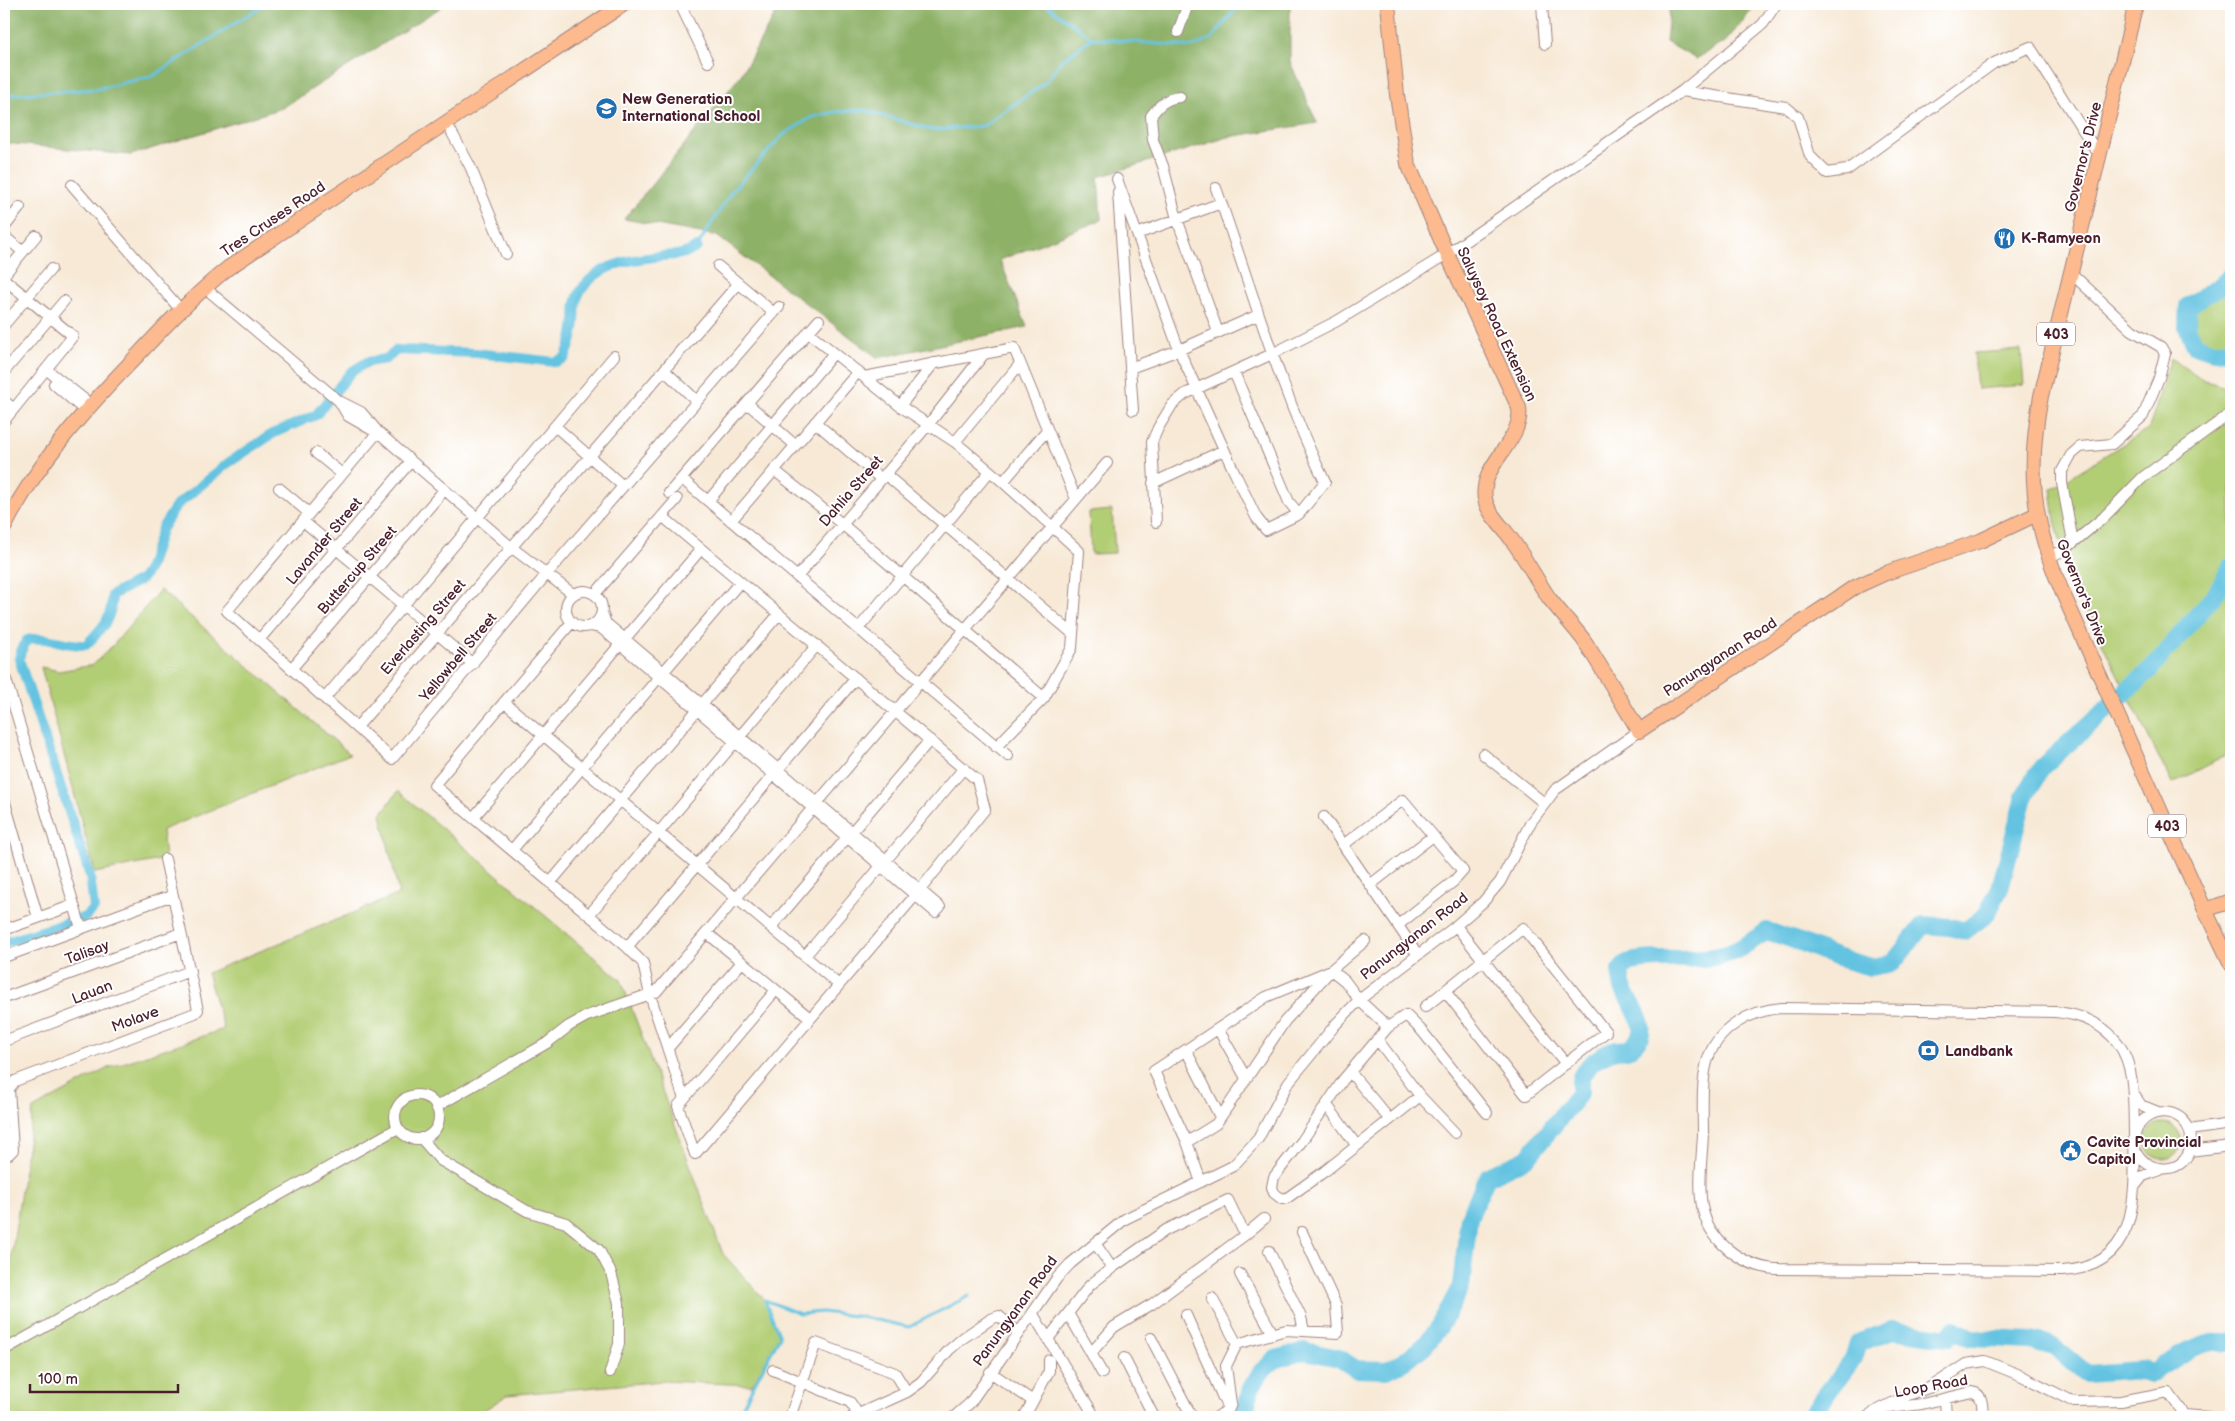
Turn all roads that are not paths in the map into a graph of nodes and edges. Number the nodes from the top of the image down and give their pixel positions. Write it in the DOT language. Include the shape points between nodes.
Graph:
graph roads {
  1 [pos="624,4"];
  2 [pos="680,4"];
  3 [pos="1188,4"];
  4 [pos="1388,4"];
  5 [pos="1542,4"];
  6 [pos="1776,4"];
  7 [pos="2136,4"];
  8 [pos="1178,32"];
  9 [pos="1545,44"];
  10 [pos="708,62"];
  11 [pos="1682,91"];
  12 [pos="1180,97"];
  13 [pos="446,122"];
  14 [pos="2102,151"];
  15 [pos="72,185"];
  16 [pos="1216,188"];
  17 [pos="1221,202"];
  18 [pos="20,207"];
  19 [pos="1177,219"];
  20 [pos="4,228"];
  21 [pos="1137,234"];
  22 [pos="4,236"];
  23 [pos="36,236"];
  24 [pos="23,252"];
  25 [pos="506,254"];
  26 [pos="1447,254"];
  27 [pos="718,266"];
  28 [pos="51,269"];
  29 [pos="2071,273"];
  30 [pos="4,277"];
  31 [pos="738,284"];
  32 [pos="204,288"];
  33 [pos="27,298"];
  34 [pos="64,302"];
  35 [pos="180,309"];
  36 [pos="1258,315"];
  37 [pos="50,317"];
  38 [pos="819,320"];
  39 [pos="4,326"];
  40 [pos="808,332"];
  41 [pos="1218,332"];
  42 [pos="1179,350"];
  43 [pos="834,353"];
  44 [pos="984,354"];
  45 [pos="1272,354"];
  46 [pos="614,356"];
  47 [pos="934,363"];
  48 [pos="1020,364"];
  49 [pos="1130,368"];
  50 [pos="44,371"];
  51 [pos="665,371"];
  52 [pos="4,372"];
  53 [pos="1234,372"];
  54 [pos="861,374"];
  55 [pos="1197,389"];
  56 [pos="4,401"];
  57 [pos="697,401"];
  58 [pos="747,403"];
  59 [pos="900,406"];
  60 [pos="87,407"];
  61 [pos="14,409"];
  62 [pos="1133,410"];
  63 [pos="2231,413"];
  64 [pos="4,421"];
  65 [pos="815,422"];
  66 [pos="928,424"];
  67 [pos="772,425"];
  68 [pos="555,426"];
  69 [pos="1048,430"];
  70 [pos="378,432"];
  71 [pos="955,442"];
  72 [pos="795,445"];
  73 [pos="1224,450"];
  74 [pos="316,453"];
  75 [pos="591,457"];
  76 [pos="411,462"];
  77 [pos="1107,462"];
  78 [pos="774,470"];
  79 [pos="990,471"];
  80 [pos="342,474"];
  81 [pos="883,476"];
  82 [pos="682,478"];
  83 [pos="1003,482"];
  84 [pos="1153,482"];
  85 [pos="623,486"];
  86 [pos="280,488"];
  87 [pos="444,490"];
  88 [pos="1076,499"];
  89 [pos="708,501"];
  90 [pos="1299,514"];
  91 [pos="2036,514"];
  92 [pos="662,516"];
  93 [pos="306,517"];
  94 [pos="477,518"];
  95 [pos="731,520"];
  96 [pos="1156,522"];
  97 [pos="842,524"];
  98 [pos="945,526"];
  99 [pos="1053,526"];
  100 [pos="4,528"];
  101 [pos="2073,542"];
  102 [pos="511,547"];
  103 [pos="336,549"];
  104 [pos="701,549"];
  105 [pos="2048,558"];
  106 [pos="546,575"];
  107 [pos="797,577"];
  108 [pos="901,577"];
  109 [pos="370,578"];
  110 [pos="1007,579"];
  111 [pos="740,582"];
  112 [pos="596,594"];
  113 [pos="570,598"];
  114 [pos="403,606"];
  115 [pos="602,613"];
  116 [pos="779,614"];
  117 [pos="572,622"];
  118 [pos="591,626"];
  119 [pos="858,629"];
  120 [pos="964,631"];
  121 [pos="437,634"];
  122 [pos="1073,634"];
  123 [pos="259,640"];
  124 [pos="622,642"];
  125 [pos="817,646"];
  126 [pos="473,664"];
  127 [pos="292,668"];
  128 [pos="661,674"];
  129 [pos="4,676"];
  130 [pos="856,678"];
  131 [pos="920,682"];
  132 [pos="325,698"];
  133 [pos="1044,698"];
  134 [pos="504,702"];
  135 [pos="699,707"];
  136 [pos="895,711"];
  137 [pos="357,727"];
  138 [pos="1638,731"];
  139 [pos="544,735"];
  140 [pos="738,739"];
  141 [pos="930,740"];
  142 [pos="996,747"];
  143 [pos="1483,754"];
  144 [pos="1008,756"];
  145 [pos="582,768"];
  146 [pos="964,768"];
  147 [pos="776,772"];
  148 [pos="4,799"];
  149 [pos="620,800"];
  150 [pos="1544,803"];
  151 [pos="815,805"];
  152 [pos="1324,817"];
  153 [pos="473,818"];
  154 [pos="658,832"];
  155 [pos="850,835"];
  156 [pos="1433,836"];
  157 [pos="1343,845"];
  158 [pos="512,850"];
  159 [pos="165,860"];
  160 [pos="883,864"];
  161 [pos="697,865"];
  162 [pos="550,883"];
  163 [pos="1370,885"];
  164 [pos="917,892"];
  165 [pos="173,898"];
  166 [pos="736,898"];
  167 [pos="2231,901"];
  168 [pos="75,908"];
  169 [pos="2205,910"];
  170 [pos="589,915"];
  171 [pos="38,918"];
  172 [pos="80,925"];
  173 [pos="1398,925"];
  174 [pos="1456,926"];
  175 [pos="771,928"];
  176 [pos="4,930"];
  177 [pos="181,933"];
  178 [pos="707,933"];
  179 [pos="1365,941"];
  180 [pos="627,947"];
  181 [pos="1418,955"];
  182 [pos="805,956"];
  183 [pos="4,957"];
  184 [pos="1484,960"];
  185 [pos="742,962"];
  186 [pos="2231,964"];
  187 [pos="1331,970"];
  188 [pos="190,971"];
  189 [pos="839,984"];
  190 [pos="776,990"];
  191 [pos="1445,991"];
  192 [pos="650,995"];
  193 [pos="4,998"];
  194 [pos="1359,1000"];
  195 [pos="1425,1007"];
  196 [pos="810,1018"];
  197 [pos="1388,1027"];
  198 [pos="1218,1029"];
  199 [pos="1378,1039"];
  200 [pos="4,1041"];
  201 [pos="668,1048"];
  202 [pos="1186,1050"];
  203 [pos="1566,1064"];
  204 [pos="1350,1072"];
  205 [pos="1246,1078"];
  206 [pos="2133,1089"];
  207 [pos="1420,1096"];
  208 [pos="684,1099"];
  209 [pos="1327,1105"];
  210 [pos="436,1108"];
  211 [pos="2159,1112"];
  212 [pos="1486,1113"];
  213 [pos="1220,1117"];
  214 [pos="1390,1120"];
  215 [pos="2231,1124"];
  216 [pos="398,1128"];
  217 [pos="2189,1130"];
  218 [pos="1455,1134"];
  219 [pos="422,1138"];
  220 [pos="1187,1142"];
  221 [pos="2134,1143"];
  222 [pos="1357,1146"];
  223 [pos="2231,1146"];
  224 [pos="2189,1151"];
  225 [pos="4,1156"];
  226 [pos="2161,1169"];
  227 [pos="1201,1182"];
  228 [pos="2135,1186"];
  229 [pos="1264,1219"];
  230 [pos="1302,1232"];
  231 [pos="1245,1235"];
  232 [pos="1095,1243"];
  233 [pos="1269,1251"];
  234 [pos="1112,1268"];
  235 [pos="1240,1274"];
  236 [pos="1212,1298"];
  237 [pos="1033,1314"];
  238 [pos="1069,1315"];
  239 [pos="1186,1315"];
  240 [pos="1304,1331"];
  241 [pos="1020,1333"];
  242 [pos="1273,1334"];
  243 [pos="1151,1338"];
  244 [pos="1048,1339"];
  245 [pos="1237,1344"];
  246 [pos="4,1350"];
  247 [pos="1091,1353"];
  248 [pos="1124,1358"];
  249 [pos="1049,1360"];
  250 [pos="773,1370"];
  251 [pos="610,1372"];
  252 [pos="990,1372"];
  253 [pos="1102,1373"];
  254 [pos="802,1381"];
  255 [pos="907,1392"];
  256 [pos="1945,1400"];
  257 [pos="1033,1402"];
  258 [pos="1228,1409"];
  259 [pos="1871,1415"];
  260 [pos="857,1416"];
  261 [pos="790,1417"];
  262 [pos="954,1417"];
  263 [pos="1024,1417"];
  264 [pos="1095,1417"];
  265 [pos="1154,1417"];
  266 [pos="1192,1417"];
  267 [pos="1217,1417"];
  268 [pos="1946,1417"];
  269 [pos="1983,1417"];
  270 [pos="2208,1417"];
  1 -- 13 [label="main road, Tres Cruses Road"];
  2 -- 10 [label="street"];
  3 -- 8 [label="street"];
  4 -- 26 [label="main road, Saluysoy Road Extension" via="1408,164"];
  5 -- 9 [label="street"];
  6 -- 11 [label="street" via="1763,24"];
  7 -- 14 [label="main road, Governor's Drive / 403"];
  11 -- 14 [label="street" via="1786,107 1798,117 1810,156 1827,173 1847,170 1994,63 2030,47 2095,149"];
  11 -- 26 [label="street"];
  12 -- 19 [label="street" via="1162,102 1151,116 1153,140"];
  13 -- 25 [label="street" via="470,166"];
  13 -- 32 [label="main road, Tres Cruses Road" via="228,268"];
  14 -- 29 [label="main road, Governor's Drive / 403"];
  15 -- 35 [label="street"];
  16 -- 17 [label="street"];
  17 -- 19 [label="street"];
  17 -- 36 [label="street"];
  18 -- 20 [label="street"];
  19 -- 21 [label="street"];
  19 -- 41 [label="street"];
  21 -- 42 [label="street"];
  21 -- 49 [label="street" via="1117,179"];
  22 -- 24 [label="street"];
  23 -- 24 [label="street"];
  24 -- 30 [label="street"];
  26 -- 45 [label="street" via="1337,321"];
  26 -- 138 [label="main road, Saluysoy Road Extension" via="1521,418 1486,485 1487,506 1548,596 1588,647"];
  27 -- 31 [label="street"];
  28 -- 33 [label="street"];
  29 -- 91 [label="main road, Governor's Drive / 403" via="2038,414 2033,469"];
  29 -- 101 [label="street" via="2132,330 2161,347 2165,354 2143,416 2112,444 2080,447 2062,471"];
  30 -- 33 [label="street"];
  31 -- 51 [label="street, Everlasting Street"];
  31 -- 57 [label="street, Yellowbell Street" via="777,310"];
  32 -- 35 [label="main road, Tres Cruses Road"];
  32 -- 70 [label="street" via="339,401 360,412"];
  33 -- 37 [label="street"];
  33 -- 39 [label="street"];
  34 -- 37 [label="street"];
  35 -- 60 [label="main road, Tres Cruses Road"];
  36 -- 41 [label="street"];
  36 -- 45 [label="street"];
  37 -- 50 [label="street" via="73,336"];
  37 -- 52 [label="street"];
  38 -- 40 [label="street"];
  40 -- 43 [label="street"];
  40 -- 58 [label="street"];
  41 -- 42 [label="street"];
  42 -- 49 [label="street"];
  42 -- 55 [label="street"];
  43 -- 54 [label="street"];
  43 -- 67 [label="street"];
  44 -- 47 [label="street"];
  44 -- 48 [label="street" via="1014,348"];
  44 -- 66 [label="street, Dahlia Street"];
  45 -- 53 [label="street"];
  45 -- 90 [label="street" via="1307,446 1325,482"];
  46 -- 68 [label="street"];
  47 -- 54 [label="street"];
  47 -- 59 [label="street"];
  48 -- 69 [label="street"];
  48 -- 71 [label="street"];
  49 -- 62 [label="street"];
  50 -- 60 [label="street"];
  50 -- 61 [label="street"];
  51 -- 57 [label="street"];
  51 -- 75 [label="street, Everlasting Street"];
  53 -- 55 [label="street"];
  53 -- 90 [label="street" via="1289,502"];
  54 -- 59 [label="street"];
  54 -- 65 [label="street"];
  55 -- 73 [label="street"];
  55 -- 84 [label="street" via="1172,405 1158,428 1152,442"];
  56 -- 61 [label="street"];
  57 -- 85 [label="street, Yellowbell Street"];
  58 -- 67 [label="street"];
  58 -- 82 [label="street"];
  59 -- 66 [label="street"];
  60 -- 100 [label="main road, Tres Cruses Road" via="40,466"];
  61 -- 64 [label="street"];
  63 -- 101 [label="street" via="2143,477 2103,518"];
  65 -- 72 [label="street"];
  65 -- 81 [label="street"];
  66 -- 71 [label="street"];
  66 -- 81 [label="street, Dahlia Street"];
  67 -- 72 [label="street"];
  67 -- 89 [label="street"];
  68 -- 75 [label="street"];
  68 -- 94 [label="street"];
  69 -- 83 [label="street"];
  69 -- 88 [label="street"];
  70 -- 76 [label="street"];
  70 -- 80 [label="street"];
  71 -- 79 [label="street"];
  72 -- 78 [label="street"];
  73 -- 84 [label="street"];
  73 -- 90 [label="street" via="1256,517 1266,530"];
  74 -- 80 [label="street"];
  75 -- 85 [label="street"];
  75 -- 102 [label="street, Everlasting Street"];
  76 -- 87 [label="street"];
  76 -- 103 [label="street, Lavander Street"];
  77 -- 88 [label="street"];
  78 -- 95 [label="street"];
  78 -- 97 [label="street"];
  79 -- 83 [label="street"];
  79 -- 98 [label="street"];
  80 -- 93 [label="street"];
  81 -- 97 [label="street, Dahlia Street"];
  81 -- 98 [label="street"];
  82 -- 89 [label="street"];
  82 -- 92 [label="street"];
  83 -- 99 [label="street"];
  84 -- 96 [label="street"];
  85 -- 106 [label="street, Yellowbell Street"];
  86 -- 93 [label="street"];
  87 -- 94 [label="street"];
  87 -- 109 [label="street, Buttercup Street"];
  88 -- 99 [label="street"];
  89 -- 95 [label="street"];
  91 -- 105 [label="main road, Governor's Drive / 403"];
  91 -- 138 [label="main road, Panungyanan Road" via="1969,546 1865,582"];
  92 -- 104 [label="street"];
  92 -- 112 [label="street"];
  93 -- 103 [label="street"];
  93 -- 123 [label="street" via="227,610"];
  94 -- 102 [label="street"];
  94 -- 114 [label="street"];
  95 -- 107 [label="street"];
  97 -- 107 [label="street, Dahlia Street"];
  97 -- 108 [label="street"];
  98 -- 108 [label="street"];
  98 -- 110 [label="street"];
  99 -- 110 [label="street"];
  99 -- 122 [label="street" via="1078,551"];
  101 -- 105 [label="street"];
  102 -- 106 [label="street"];
  102 -- 121 [label="street, Everlasting Street"];
  103 -- 109 [label="street"];
  103 -- 123 [label="street, Lavander Street"];
  104 -- 111 [label="street"];
  104 -- 124 [label="street"];
  105 -- 169 [label="main road, Governor's Drive / 403"];
  106 -- 113 [label="street"];
  106 -- 126 [label="street, Yellowbell Street"];
  107 -- 119 [label="street"];
  108 -- 119 [label="street"];
  108 -- 120 [label="street"];
  109 -- 114 [label="street"];
  109 -- 127 [label="street, Buttercup Street"];
  110 -- 120 [label="street"];
  110 -- 122 [label="street"];
  111 -- 116 [label="street"];
  111 -- 128 [label="street"];
  112 -- 113 [label="street" via="582,590"];
  112 -- 115 [label="street" via="602,602"];
  113 -- 117 [label="street" via="566,611"];
  114 -- 121 [label="street"];
  114 -- 132 [label="street"];
  115 -- 118 [label="street"];
  115 -- 124 [label="street"];
  116 -- 125 [label="street"];
  116 -- 135 [label="street"];
  117 -- 118 [label="street" via="581,627"];
  117 -- 134 [label="street"];
  118 -- 124 [label="street" via="601,628"];
  119 -- 131 [label="street"];
  120 -- 131 [label="street"];
  120 -- 133 [label="street"];
  121 -- 126 [label="street"];
  121 -- 137 [label="street, Everlasting Street"];
  122 -- 133 [label="street" via="1072,648"];
  123 -- 127 [label="street"];
  124 -- 128 [label="street"];
  124 -- 139 [label="street"];
  125 -- 130 [label="street"];
  125 -- 140 [label="street"];
  126 -- 137 [label="street, Yellowbell Street" via="392,759"];
  127 -- 132 [label="street"];
  128 -- 135 [label="street"];
  128 -- 145 [label="street"];
  129 -- 168 [label="street"];
  130 -- 136 [label="street"];
  130 -- 147 [label="street"];
  131 -- 136 [label="street"];
  131 -- 142 [label="street"];
  132 -- 137 [label="street"];
  133 -- 142 [label="street"];
  134 -- 139 [label="street"];
  134 -- 153 [label="street" via="434,785"];
  135 -- 140 [label="street"];
  135 -- 149 [label="street"];
  136 -- 141 [label="street"];
  136 -- 151 [label="street"];
  138 -- 150 [label="street, Panungyanan Road" via="1555,790"];
  139 -- 145 [label="street"];
  139 -- 153 [label="street"];
  140 -- 147 [label="street"];
  140 -- 154 [label="street"];
  141 -- 146 [label="street"];
  141 -- 155 [label="street"];
  142 -- 144 [label="street"];
  143 -- 150 [label="street"];
  145 -- 149 [label="street"];
  145 -- 158 [label="street"];
  146 -- 160 [label="street"];
  146 -- 164 [label="street" via="977,780 985,809"];
  147 -- 151 [label="street"];
  147 -- 161 [label="street"];
  148 -- 171 [label="street"];
  149 -- 154 [label="street"];
  149 -- 162 [label="street"];
  150 -- 174 [label="street, Panungyanan Road" via="1500,882"];
  151 -- 155 [label="street"];
  151 -- 166 [label="street"];
  152 -- 157 [label="street"];
  153 -- 158 [label="street"];
  154 -- 161 [label="street"];
  154 -- 170 [label="street"];
  155 -- 160 [label="street"];
  155 -- 175 [label="street"];
  156 -- 157 [label="street" via="1403,800"];
  156 -- 163 [label="street"];
  156 -- 173 [label="street" via="1463,872"];
  157 -- 163 [label="street"];
  158 -- 162 [label="street"];
  159 -- 165 [label="street, Molave"];
  160 -- 164 [label="street"];
  160 -- 182 [label="street"];
  161 -- 166 [label="street"];
  161 -- 180 [label="street"];
  162 -- 170 [label="street"];
  163 -- 173 [label="street"];
  164 -- 189 [label="street"];
  165 -- 172 [label="street" via="164,898"];
  165 -- 177 [label="street, Molave"];
  166 -- 175 [label="street"];
  166 -- 178 [label="street"];
  167 -- 169 [label="main road"];
  168 -- 171 [label="street"];
  168 -- 172 [label="street"];
  169 -- 186 [label="main road, Governor's Drive / 403"];
  170 -- 180 [label="street"];
  171 -- 176 [label="street"];
  172 -- 183 [label="street"];
  173 -- 181 [label="street"];
  174 -- 181 [label="street, Panungyanan Road"];
  174 -- 184 [label="street"];
  175 -- 182 [label="street"];
  177 -- 188 [label="street, Molave"];
  177 -- 193 [label="street, Talisay"];
  178 -- 185 [label="street"];
  178 -- 192 [label="street"];
  179 -- 187 [label="street"];
  180 -- 192 [label="street" via="643,963"];
  181 -- 194 [label="street, Panungyanan Road"];
  182 -- 189 [label="street"];
  184 -- 191 [label="street"];
  184 -- 203 [label="street"];
  184 -- 203 [label="street" via="1523,928 1606,1032"];
  185 -- 190 [label="street"];
  185 -- 201 [label="street"];
  187 -- 194 [label="street" via="1345,981"];
  187 -- 198 [label="street" via="1266,997"];
  187 -- 205 [label="street" via="1285,1020"];
  188 -- 200 [label="street, Lauan"];
  188 -- 225 [label="street, Molave" via="199,1005 195,1013 21,1078 11,1085 13,1143 9,1154"];
  189 -- 196 [label="street"];
  190 -- 196 [label="street"];
  190 -- 208 [label="street"];
  191 -- 195 [label="street"];
  191 -- 203 [label="street" via="1526,1095"];
  192 -- 201 [label="street"];
  192 -- 210 [label="street" via="587,1016"];
  194 -- 197 [label="street"];
  194 -- 227 [label="street, Panungyanan Road" via="1288,1083 1258,1139 1233,1166"];
  196 -- 208 [label="street" via="695,1154 678,1106"];
  197 -- 199 [label="street"];
  197 -- 212 [label="street" via="1406,1015"];
  198 -- 202 [label="street"];
  198 -- 205 [label="street"];
  199 -- 204 [label="street"];
  199 -- 207 [label="street"];
  201 -- 208 [label="street"];
  202 -- 213 [label="street"];
  202 -- 220 [label="street" via="1154,1071"];
  204 -- 209 [label="street"];
  204 -- 214 [label="street"];
  205 -- 213 [label="street"];
  206 -- 211 [label="street" via="2141,1105"];
  206 -- 221 [label="street"];
  206 -- 228 [label="street" via="2128,1064 2118,1043 2093,1021 2070,1014 1890,1009 1765,1010 1743,1018 1727,1031 1714,1046 1706,1063 1701,1201 1708,1224 1722,1244 1742,1259 1767,1268 2062,1270 2094,1263 2117,1245 2129,1224"];
  207 -- 214 [label="street"];
  207 -- 218 [label="street"];
  209 -- 222 [label="street"];
  209 -- 222 [label="street" via="1274,1177 1274,1193 1282,1199 1287,1198"];
  210 -- 216 [label="street" via="423,1096 406,1097 396,1111"];
  210 -- 219 [label="street" via="435,1129"];
  211 -- 217 [label="street" via="2177,1116"];
  211 -- 221 [label="street" via="2142,1121"];
  213 -- 220 [label="street" via="1216,1124"];
  214 -- 222 [label="street"];
  215 -- 217 [label="street"];
  216 -- 219 [label="street" via="406,1136"];
  216 -- 246 [label="street"];
  217 -- 224 [label="street"];
  219 -- 251 [label="street" via="440,1160 527,1211 566,1223 599,1250 611,1273 619,1303 618,1344"];
  220 -- 227 [label="street"];
  221 -- 226 [label="street" via="2143,1162"];
  221 -- 228 [label="street"];
  223 -- 224 [label="street"];
  224 -- 226 [label="street" via="2178,1165"];
  226 -- 228 [label="street" via="2143,1176"];
  227 -- 232 [label="street, Panungyanan Road" via="1125,1219"];
  229 -- 231 [label="street"];
  230 -- 240 [label="street" via="1336,1305 1338,1333"];
  231 -- 234 [label="street" via="1228,1200 1166,1230"];
  231 -- 247 [label="street" via="1152,1304 1114,1327"];
  232 -- 234 [label="street"];
  232 -- 237 [label="street, Panungyanan Road" via="1070,1264"];
  233 -- 240 [label="street" via="1301,1317"];
  234 -- 238 [label="street" via="1090,1285"];
  235 -- 242 [label="street"];
  236 -- 245 [label="street"];
  237 -- 241 [label="street, Panungyanan Road"];
  237 -- 244 [label="street"];
  238 -- 244 [label="street"];
  238 -- 247 [label="street"];
  239 -- 258 [label="street"];
  240 -- 242 [label="street" via="1286,1330"];
  241 -- 252 [label="street, Panungyanan Road"];
  241 -- 255 [label="street" via="1004,1318 991,1318 949,1350 922,1382"];
  242 -- 245 [label="street"];
  243 -- 266 [label="street"];
  244 -- 264 [label="street"];
  245 -- 258 [label="street" via="1226,1366 1231,1404"];
  247 -- 253 [label="street"];
  248 -- 265 [label="street"];
  249 -- 257 [label="street" via="1049,1371"];
  250 -- 254 [label="street"];
  252 -- 257 [label="street"];
  252 -- 262 [label="street, Panungyanan Road" via="970,1403"];
  254 -- 255 [label="street" via="816,1343 895,1373"];
  254 -- 260 [label="street" via="850,1402"];
  254 -- 261 [label="street"];
  255 -- 260 [label="street"];
  256 -- 259 [label="street, Loop Road"];
  256 -- 268 [label="street"];
  256 -- 269 [label="street, Loop Road" via="1969,1392 1977,1393 1982,1400"];
  257 -- 263 [label="street"];
  258 -- 267 [label="street"];
  259 -- 270 [label="street" via="1931,1387 1966,1364 1985,1361 2074,1402 2121,1402 2168,1392 2185,1415"];
}
